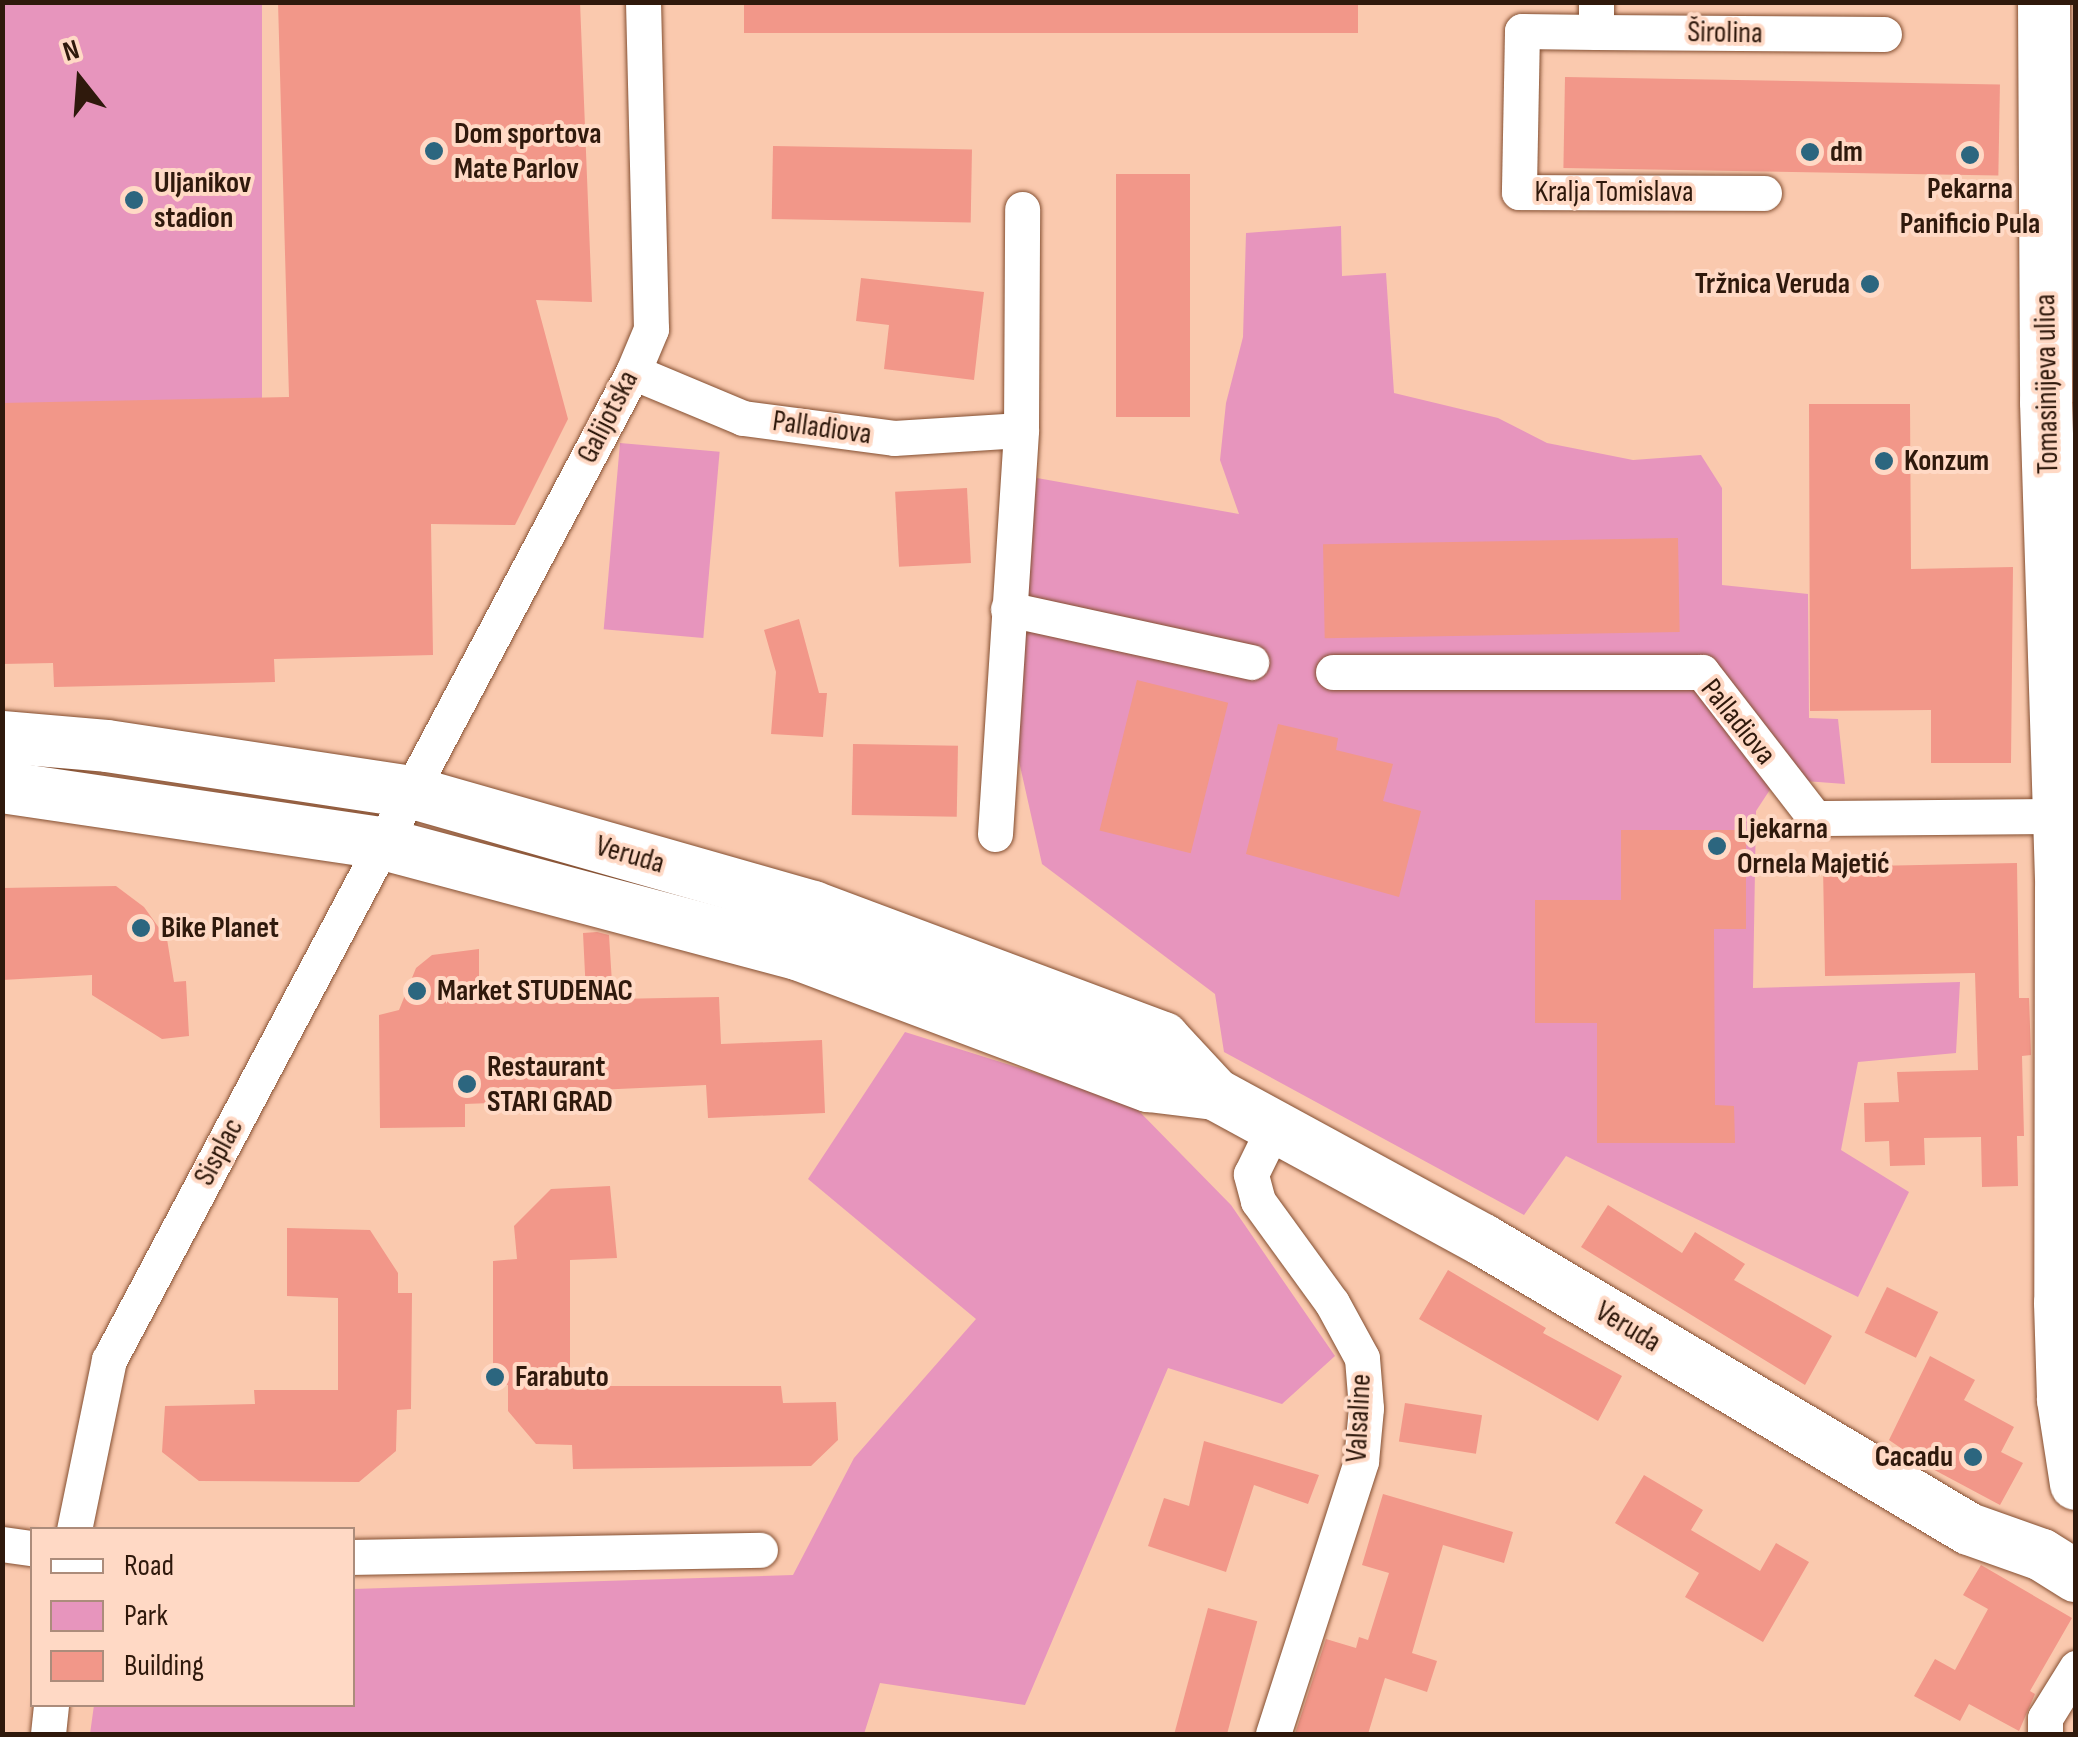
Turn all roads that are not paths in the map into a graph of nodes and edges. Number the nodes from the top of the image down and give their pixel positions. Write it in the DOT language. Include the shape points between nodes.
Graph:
graph roads {
  1 [pos="644,2"];
  2 [pos="2054,11"];
  3 [pos="1596,17"];
  4 [pos="1884,34"];
  5 [pos="1764,193"];
  6 [pos="1022,209"];
  7 [pos="633,372"];
  8 [pos="1021,430"];
  9 [pos="1008,609"];
  10 [pos="1250,662"];
  11 [pos="1333,672"];
  12 [pos="2,736"];
  13 [pos="2,787"];
  14 [pos="410,792"];
  15 [pos="2060,816"];
  16 [pos="995,834"];
  17 [pos="380,843"];
  18 [pos="1215,1094"];
  19 [pos="1274,1127"];
  20 [pos="2076,1484"];
  21 [pos="2076,1510"];
  22 [pos="75,1527"];
  23 [pos="2,1544"];
  24 [pos="30,1548"];
  25 [pos="760,1550"];
  26 [pos="355,1557"];
  27 [pos="2059,1566"];
  28 [pos="2076,1668"];
  29 [pos="51,1707"];
  30 [pos="48,1734"];
  31 [pos="1273,1734"];
  32 [pos="2044,1734"];
  1 -- 7 [label="street, Galijotska" via="650,329"];
  2 -- 15 [label="main road, Tomasinijeva ulica" via="2046,402"];
  3 -- 4 [label="street, Širolina"];
  3 -- 5 [label="street, Kralja Tomislava" via="1522,30 1520,192"];
  6 -- 8 [label="street"];
  7 -- 8 [label="street, Palladiova" via="743,418 894,438"];
  7 -- 14 [label="street, Galijotska"];
  8 -- 9 [label="street"];
  9 -- 10 [label="street"];
  9 -- 16 [label="street"];
  11 -- 15 [label="street, Palladiova" via="1702,672 1815,818"];
  12 -- 14 [label="main road, Veruda"];
  13 -- 17 [label="main road, Veruda"];
  14 -- 17 [label="street, Sisplac"];
  14 -- 18 [label="main road, Veruda" via="813,906 1163,1038"];
  15 -- 20 [label="main road, Tomasinijeva ulica" via="2060,1303 2063,1400"];
  17 -- 18 [label="main road, Veruda" via="797,954 1149,1086"];
  17 -- 22 [label="street, Sisplac" via="109,1360"];
  18 -- 19 [label="main road, Veruda"];
  19 -- 27 [label="main road, Veruda" via="1483,1240 1969,1528"];
  19 -- 31 [label="street, Valsaline" via="1251,1174 1258,1200 1362,1358 1366,1408 1360,1461"];
  21 -- 27 [label="main road, Veruda"];
  23 -- 24 [label="street"];
  25 -- 26 [label="street"];
  28 -- 32 [label="street" via="2045,1718"];
  29 -- 30 [label="street"];
}
